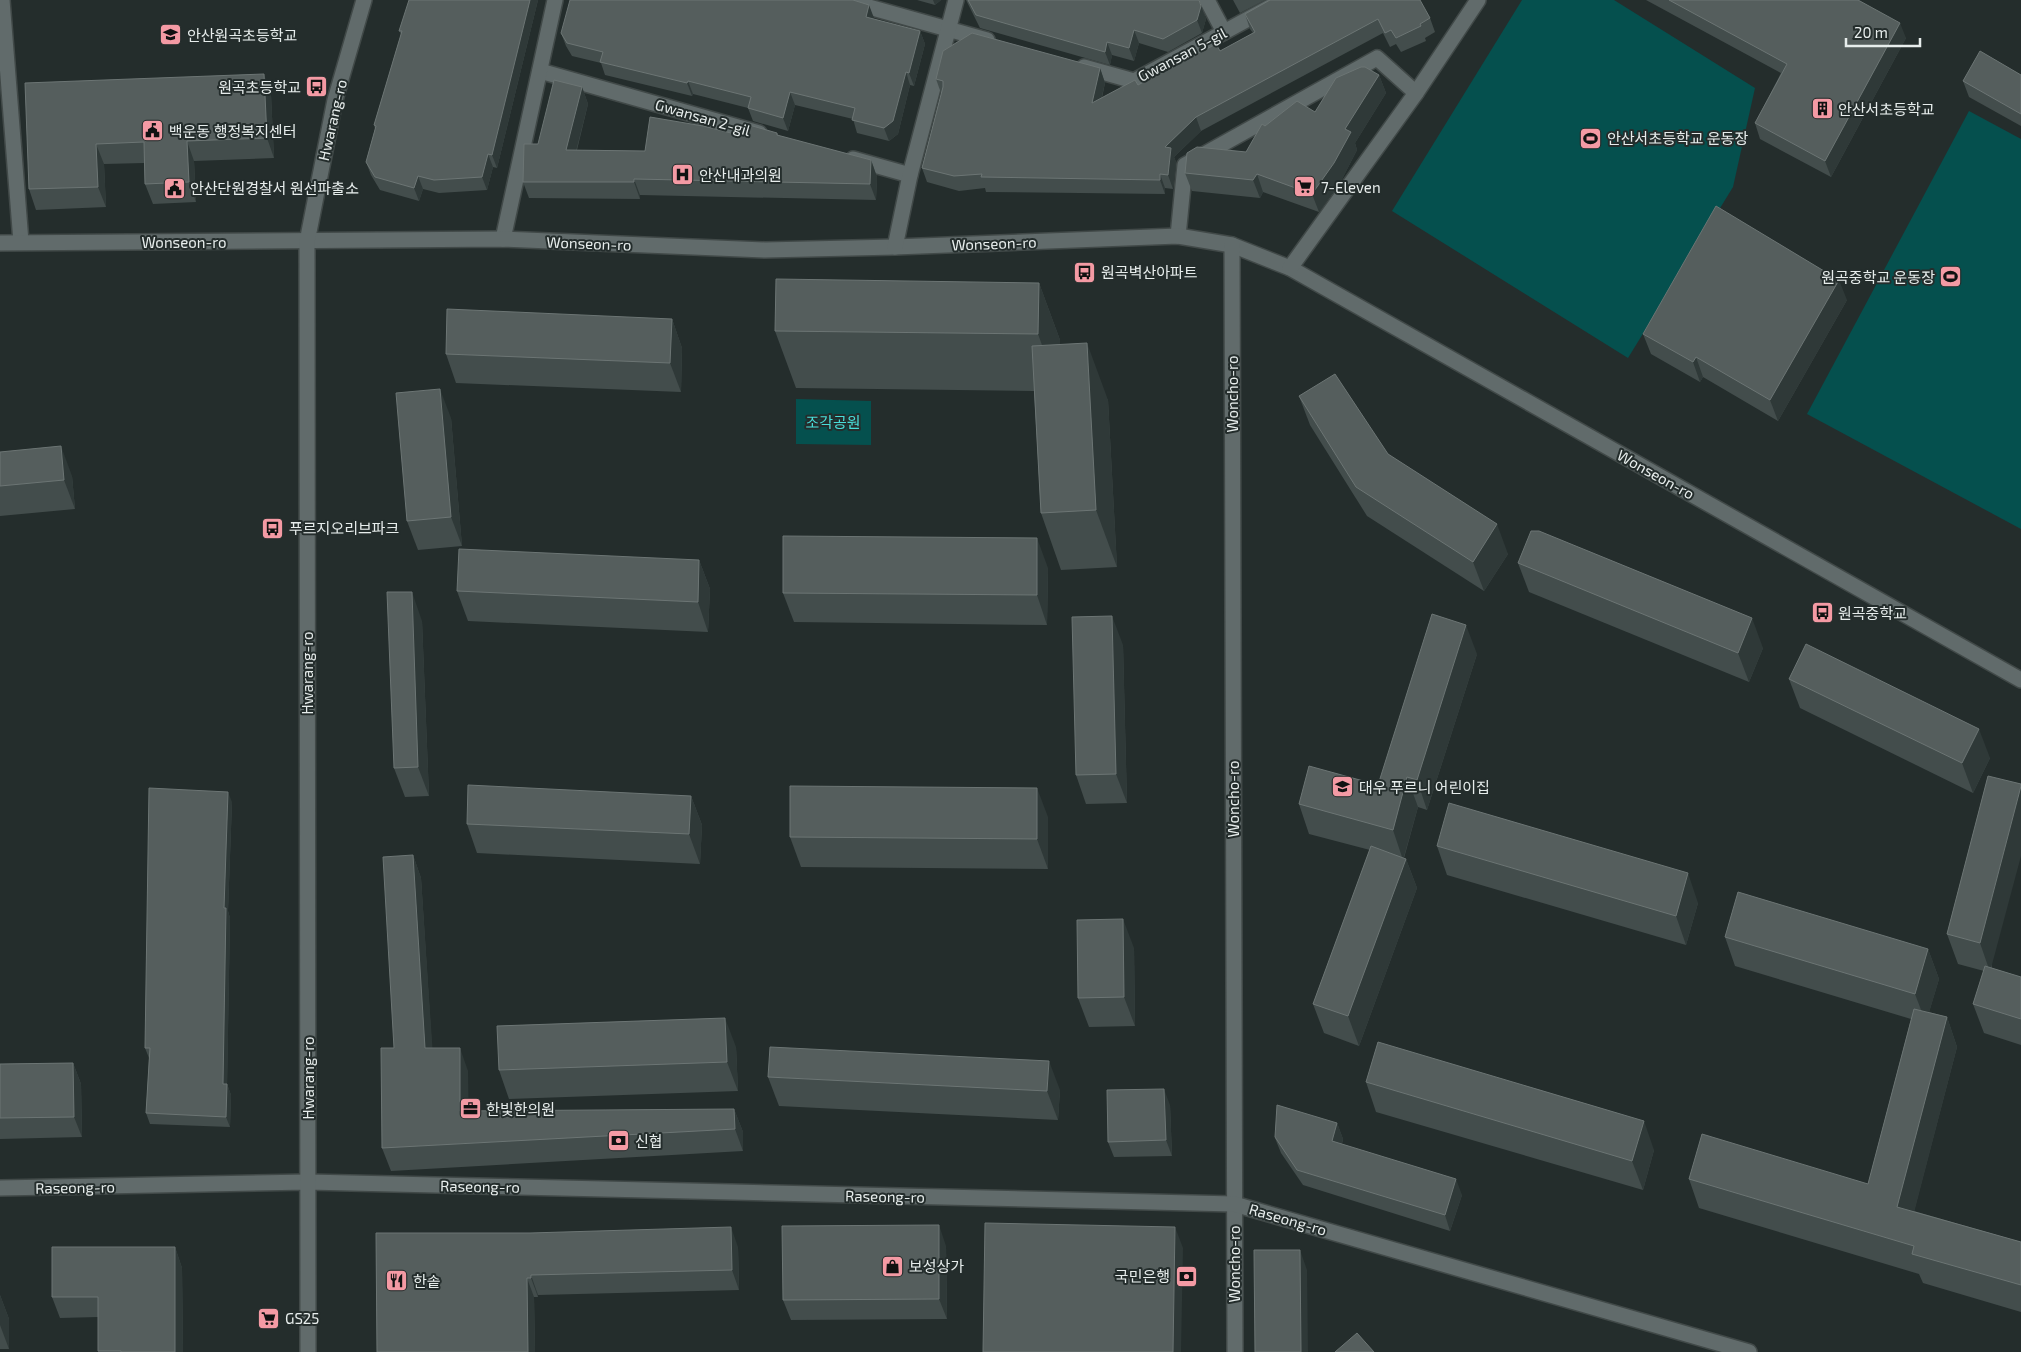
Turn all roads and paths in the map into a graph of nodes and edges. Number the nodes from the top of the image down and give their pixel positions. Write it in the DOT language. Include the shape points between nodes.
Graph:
graph roads {
  1 [pos="2,0"];
  2 [pos="364,0"];
  3 [pos="555,0"];
  4 [pos="844,0"];
  5 [pos="956,0"];
  6 [pos="1207,0"];
  7 [pos="1283,0"];
  8 [pos="1478,0"];
  9 [pos="2,21"];
  10 [pos="948,29"];
  11 [pos="1224,32"];
  12 [pos="1004,45"];
  13 [pos="1069,63"];
  14 [pos="540,71"];
  15 [pos="1416,93"];
  16 [pos="777,138"];
  17 [pos="843,156"];
  18 [pos="910,175"];
  19 [pos="1178,236"];
  20 [pos="504,240"];
  21 [pos="0,242"];
  22 [pos="21,242"];
  23 [pos="307,242"];
  24 [pos="1232,245"];
  25 [pos="895,247"];
  26 [pos="1290,268"];
  27 [pos="2021,680"];
  28 [pos="308,1182"];
  29 [pos="0,1188"];
  30 [pos="1234,1204"];
  31 [pos="308,1352"];
  32 [pos="1234,1352"];
  33 [pos="1749,1352"];
  1 -- 9 [label="street"];
  2 -- 23 [label="street, Hwarang-ro" via="335,100"];
  3 -- 14 [label="street"];
  4 -- 10 [label="street"];
  5 -- 10 [label="street"];
  6 -- 11 [label="street"];
  7 -- 11 [label="street, Gwansan 5-gil"];
  8 -- 15 [label="street"];
  9 -- 22 [label="street"];
  10 -- 12 [label="street"];
  10 -- 18 [label="street"];
  11 -- 13 [label="street, Gwansan 5-gil" via="1134,81"];
  14 -- 16 [label="street, Gwansan 2-gil"];
  14 -- 20 [label="street"];
  15 -- 19 [label="street" via="1377,58 1185,165"];
  15 -- 26 [label="street"];
  17 -- 18 [label="street"];
  18 -- 25 [label="street"];
  19 -- 24 [label="street, Wonseon-ro"];
  19 -- 25 [label="street, Wonseon-ro"];
  20 -- 23 [label="street, Wonseon-ro"];
  20 -- 25 [label="street, Wonseon-ro" via="765,250"];
  21 -- 22 [label="street, Wonseon-ro"];
  22 -- 23 [label="street, Wonseon-ro"];
  23 -- 28 [label="street, Hwarang-ro"];
  24 -- 26 [label="street, Wonseon-ro"];
  24 -- 30 [label="street, Woncho-ro"];
  26 -- 27 [label="street, Wonseon-ro"];
  28 -- 29 [label="street, Raseong-ro"];
  28 -- 30 [label="street, Raseong-ro"];
  28 -- 31 [label="street, Hwarang-ro"];
  30 -- 32 [label="street, Woncho-ro"];
  30 -- 33 [label="street, Raseong-ro"];
}
